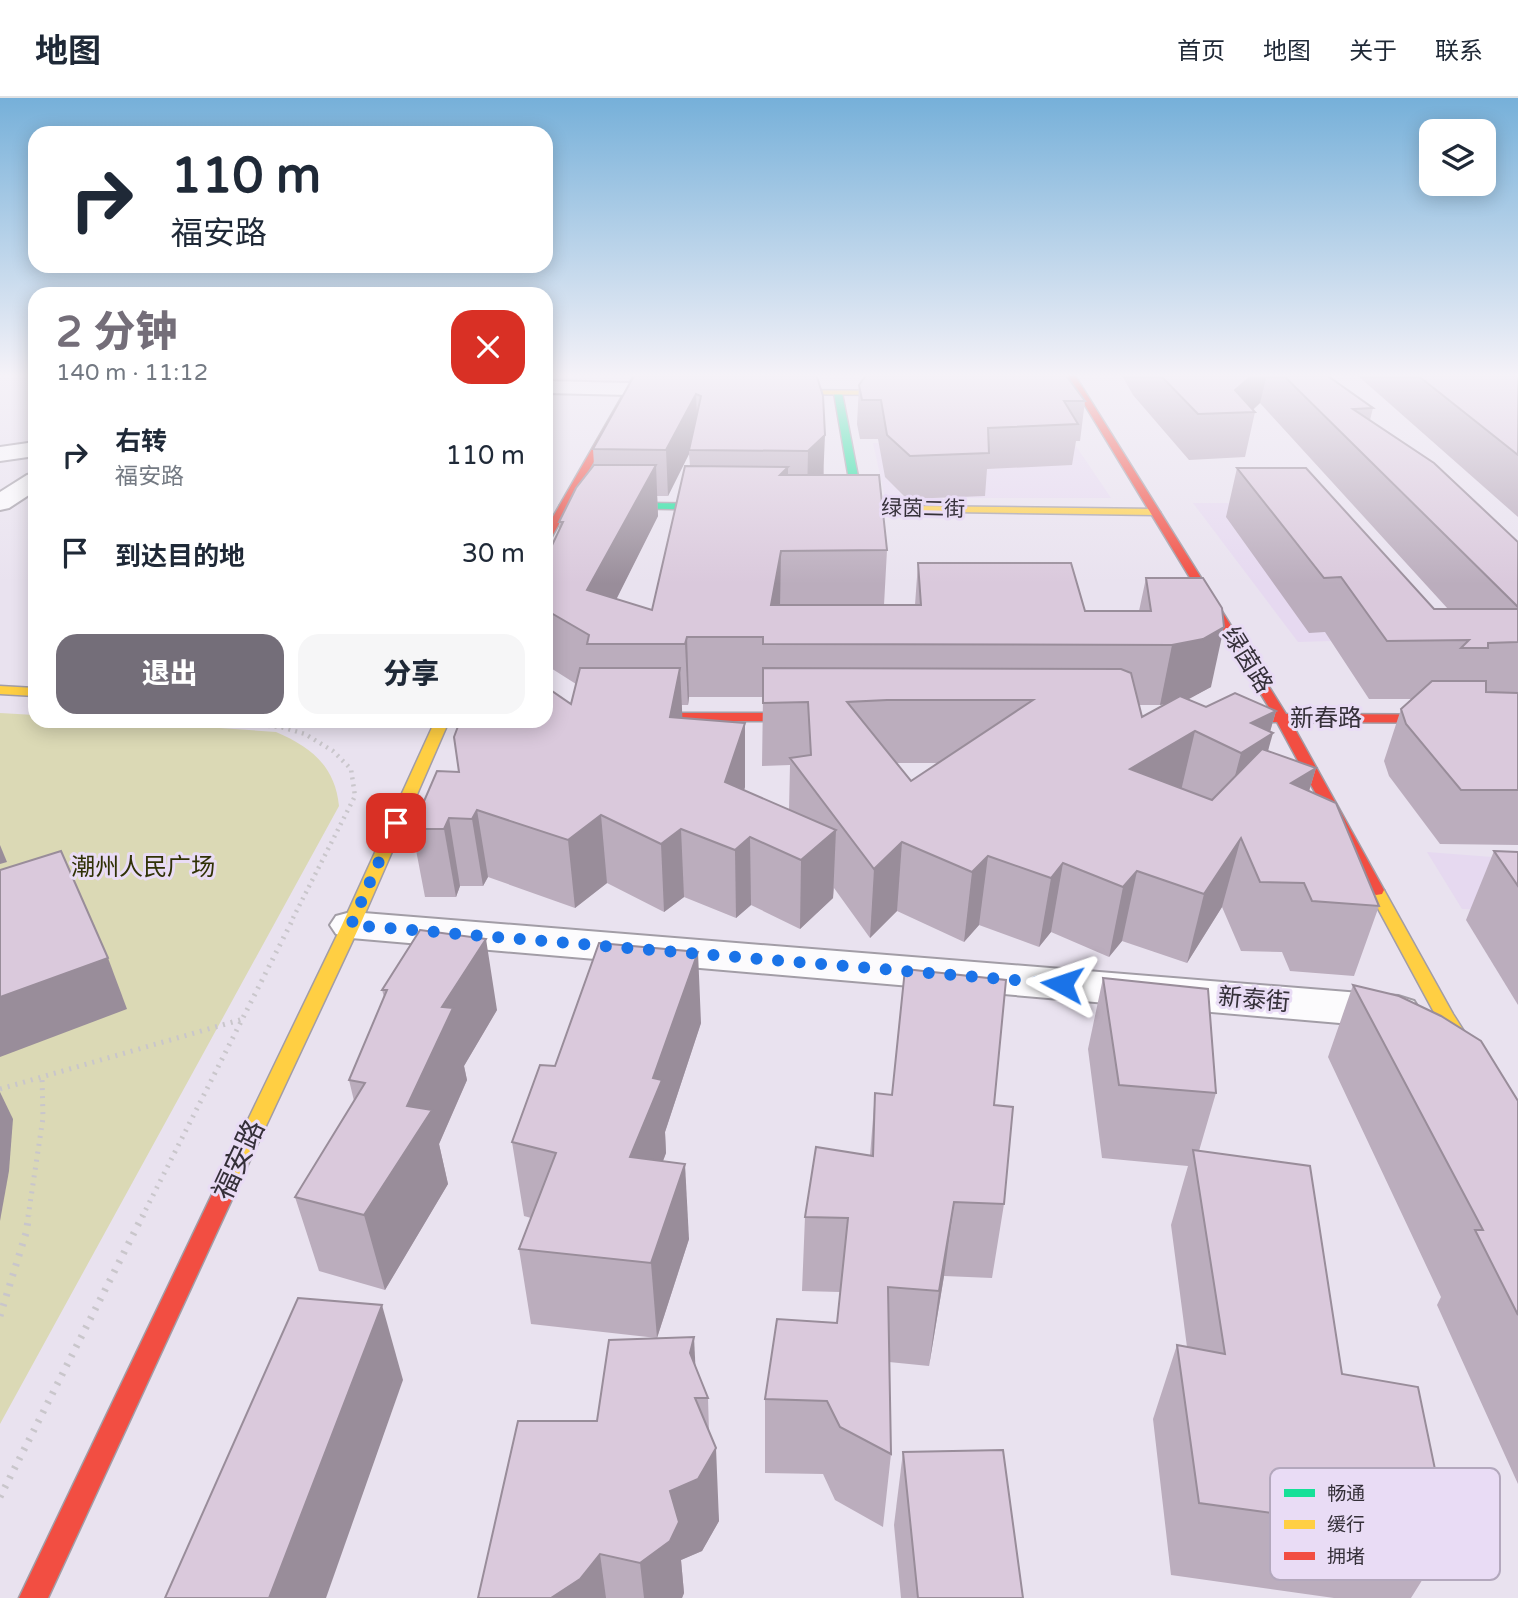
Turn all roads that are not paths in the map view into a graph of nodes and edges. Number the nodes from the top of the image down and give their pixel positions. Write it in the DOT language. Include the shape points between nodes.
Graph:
graph roads {
  1 [pos="601,444"];
  2 [pos="847,444"];
  3 [pos="1109,444"];
  4 [pos="28,450"];
  5 [pos="0,454"];
  6 [pos="28,485"];
  7 [pos="0,503"];
  8 [pos="565,505"];
  9 [pos="738,507"];
  10 [pos="819,508"];
  11 [pos="859,509"];
  12 [pos="1155,512"];
  13 [pos="553,526"];
  14 [pos="553,716"];
  15 [pos="838,717"];
  16 [pos="1213,718"];
  17 [pos="1282,718"];
  18 [pos="1518,719"];
  19 [pos="439,728"];
  20 [pos="351,925"];
  21 [pos="1445,1016"];
  22 [pos="1518,1133"];
  23 [pos="33,1598"];
  1 -- 8 [label="street"];
  2 -- 11 [label="street"];
  3 -- 12 [label="street, 绿茵路"];
  4 -- 5 [label="street"];
  6 -- 7 [label="street"];
  8 -- 9 [label="street"];
  8 -- 13 [label="street"];
  10 -- 11 [label="street, 绿茵二街"];
  11 -- 12 [label="street, 绿茵二街"];
  12 -- 17 [label="street, 绿茵路"];
  14 -- 15 [label="street"];
  16 -- 17 [label="street, 新春路"];
  17 -- 18 [label="street, 新春路"];
  17 -- 21 [label="street, 绿茵路"];
  19 -- 20 [label="street, 福安路"];
  20 -- 21 [label="street, 新泰街"];
  20 -- 23 [label="street, 福安路"];
  21 -- 22 [label="street, 绿茵路"];
}
